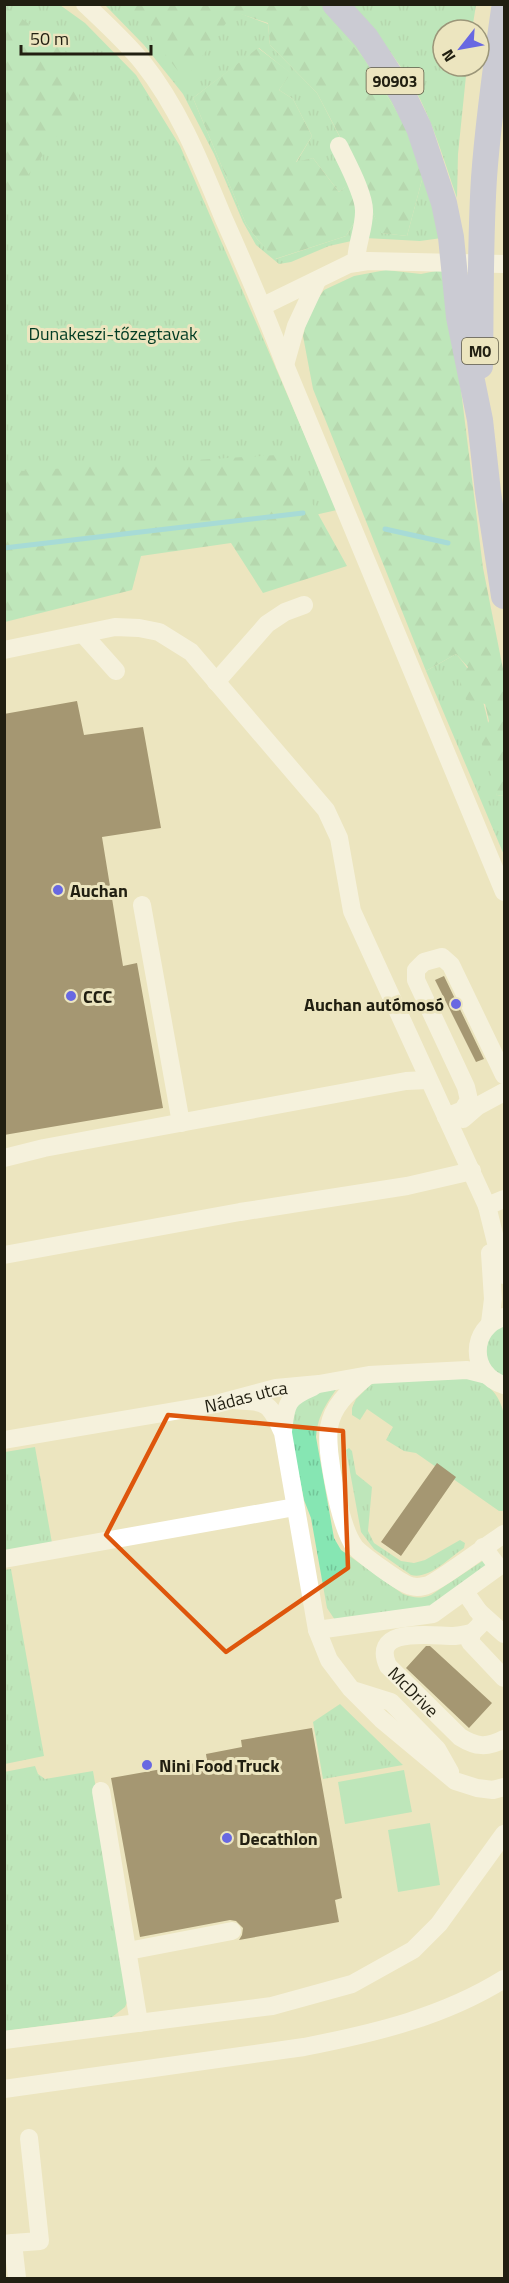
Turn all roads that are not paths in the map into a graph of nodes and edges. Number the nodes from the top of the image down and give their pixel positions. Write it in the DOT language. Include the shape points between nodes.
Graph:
graph roads {
  1 [pos="85,4"];
  2 [pos="335,4"];
  3 [pos="503,16"];
  4 [pos="339,146"];
  5 [pos="356,263"];
  6 [pos="504,264"];
  7 [pos="317,281"];
  8 [pos="468,282"];
  9 [pos="263,306"];
  10 [pos="285,365"];
  11 [pos="504,596"];
  12 [pos="304,605"];
  13 [pos="83,634"];
  14 [pos="4,650"];
  15 [pos="116,671"];
  16 [pos="216,682"];
  17 [pos="504,892"];
  18 [pos="142,905"];
  19 [pos="504,1075"];
  20 [pos="428,1080"];
  21 [pos="504,1092"];
  22 [pos="181,1122"];
  23 [pos="450,1125"];
  24 [pos="4,1158"];
  25 [pos="472,1171"];
  26 [pos="504,1199"];
  27 [pos="488,1206"];
  28 [pos="4,1255"];
  29 [pos="504,1275"];
  30 [pos="497,1320"];
  31 [pos="369,1375"];
  32 [pos="319,1384"];
  33 [pos="498,1384"];
  34 [pos="233,1400"];
  35 [pos="283,1433"];
  36 [pos="4,1440"];
  37 [pos="296,1507"];
  38 [pos="504,1534"];
  39 [pos="483,1547"];
  40 [pos="4,1559"];
  41 [pos="502,1568"];
  42 [pos="465,1592"];
  43 [pos="476,1608"];
  44 [pos="316,1630"];
  45 [pos="472,1633"];
  46 [pos="504,1634"];
  47 [pos="504,1678"];
  48 [pos="504,1739"];
  49 [pos="504,1787"];
  50 [pos="101,1791"];
  51 [pos="504,1834"];
  52 [pos="232,1931"];
  53 [pos="128,1951"];
  54 [pos="504,1978"];
  55 [pos="139,2023"];
  56 [pos="4,2040"];
  57 [pos="4,2089"];
  58 [pos="29,2138"];
  59 [pos="9,2244"];
  60 [pos="17,2278"];
  1 -- 9 [label="street" via="143,63 169,102"];
  2 -- 8 [label="highway, 90903" via="366,38 403,94 435,171 451,237"];
  3 -- 8 [label="highway, M0" via="484,177 481,239"];
  4 -- 5 [label="street" via="365,210"];
  5 -- 6 [label="street"];
  5 -- 7 [label="street"];
  7 -- 9 [label="street"];
  7 -- 10 [label="street" via="296,326"];
  8 -- 11 [label="highway, M0" via="489,503"];
  9 -- 10 [label="street"];
  10 -- 17 [label="street"];
  12 -- 16 [label="street" via="267,624"];
  13 -- 14 [label="street"];
  13 -- 15 [label="street"];
  13 -- 16 [label="street" via="115,627 159,632 191,652"];
  16 -- 20 [label="street" via="326,810 339,838 352,911"];
  18 -- 22 [label="street"];
  19 -- 23 [label="street" via="451,965 442,957 424,962 416,970 416,980 469,1100"];
  20 -- 22 [label="street"];
  20 -- 23 [label="street"];
  21 -- 23 [label="street"];
  22 -- 24 [label="street"];
  23 -- 25 [label="street"];
  25 -- 27 [label="street"];
  25 -- 28 [label="street" via="407,1186"];
  26 -- 27 [label="street"];
  27 -- 29 [label="street"];
  27 -- 30 [label="street"];
  30 -- 33 [label="street" via="479,1338 477,1350 479,1362"];
  31 -- 32 [label="street, Nádas utca"];
  31 -- 33 [label="street, Nádas utca" via="467,1371"];
  31 -- 39 [label="street" via="335,1409 327,1442 346,1529 355,1547 412,1587 428,1586"];
  32 -- 34 [label="street, Nádas utca" via="276,1388"];
  32 -- 35 [label="street" via="295,1395 288,1404"];
  34 -- 35 [label="street" via="261,1402 269,1407"];
  34 -- 36 [label="street, Nádas utca"];
  35 -- 37 [label="street"];
  37 -- 40 [label="street"];
  37 -- 44 [label="street"];
  38 -- 39 [label="street"];
  39 -- 41 [label="street"];
  41 -- 42 [label="street"];
  42 -- 43 [label="street"];
  42 -- 44 [label="street" via="433,1614"];
  43 -- 45 [label="street" via="482,1624"];
  43 -- 46 [label="street"];
  44 -- 49 [label="street" via="329,1660 351,1689 455,1781 493,1790"];
  45 -- 47 [label="street" via="470,1642"];
  45 -- 48 [label="street, McDrive" via="392,1639 384,1656 388,1666 460,1737 473,1745 495,1744"];
  50 -- 53 [label="street"];
  51 -- 55 [label="street" via="439,1924 412,1950 360,1980 272,2006"];
  52 -- 53 [label="street"];
  53 -- 55 [label="street"];
  54 -- 57 [label="street" via="419,2020 341,2040"];
  55 -- 56 [label="street"];
  58 -- 59 [label="street" via="40,2241"];
  59 -- 60 [label="street"];
}
